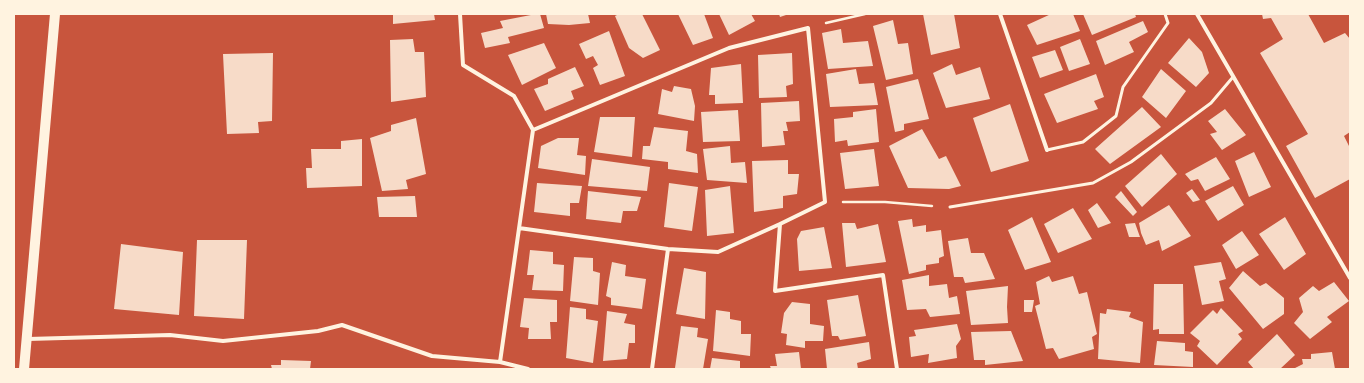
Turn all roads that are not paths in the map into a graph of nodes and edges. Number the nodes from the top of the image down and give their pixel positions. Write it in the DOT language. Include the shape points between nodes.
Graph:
graph roads {
  1 [pos="54,14"];
  2 [pos="460,14"];
  3 [pos="1000,14"];
  4 [pos="1165,14"];
  5 [pos="1197,14"];
  6 [pos="1233,77"];
  7 [pos="533,130"];
  8 [pos="1047,150"];
  9 [pos="950,207"];
  10 [pos="780,224"];
  11 [pos="519,228"];
  12 [pos="668,249"];
  13 [pos="1350,278"];
  14 [pos="28,339"];
  15 [pos="500,362"];
  16 [pos="24,369"];
  17 [pos="528,369"];
  18 [pos="652,369"];
  19 [pos="896,369"];
  1 -- 14 [label="main road"];
  2 -- 7 [label="street" via="463,65 514,96"];
  3 -- 8 [label="street"];
  4 -- 8 [label="lane" via="1168,23 1122,87 1116,116 1083,142"];
  5 -- 6 [label="street"];
  6 -- 9 [label="lane" via="1212,102 1131,162 1093,182"];
  6 -- 13 [label="street"];
  7 -- 10 [label="street" via="729,48 808,28 825,202"];
  7 -- 11 [label="street"];
  10 -- 12 [label="street" via="718,252"];
  10 -- 19 [label="street" via="775,291 883,275"];
  11 -- 12 [label="street"];
  11 -- 15 [label="street"];
  12 -- 18 [label="street"];
  14 -- 15 [label="street" via="170,335 223,341 318,330 342,324 432,356"];
  14 -- 16 [label="main road"];
  15 -- 17 [label="street"];
}
